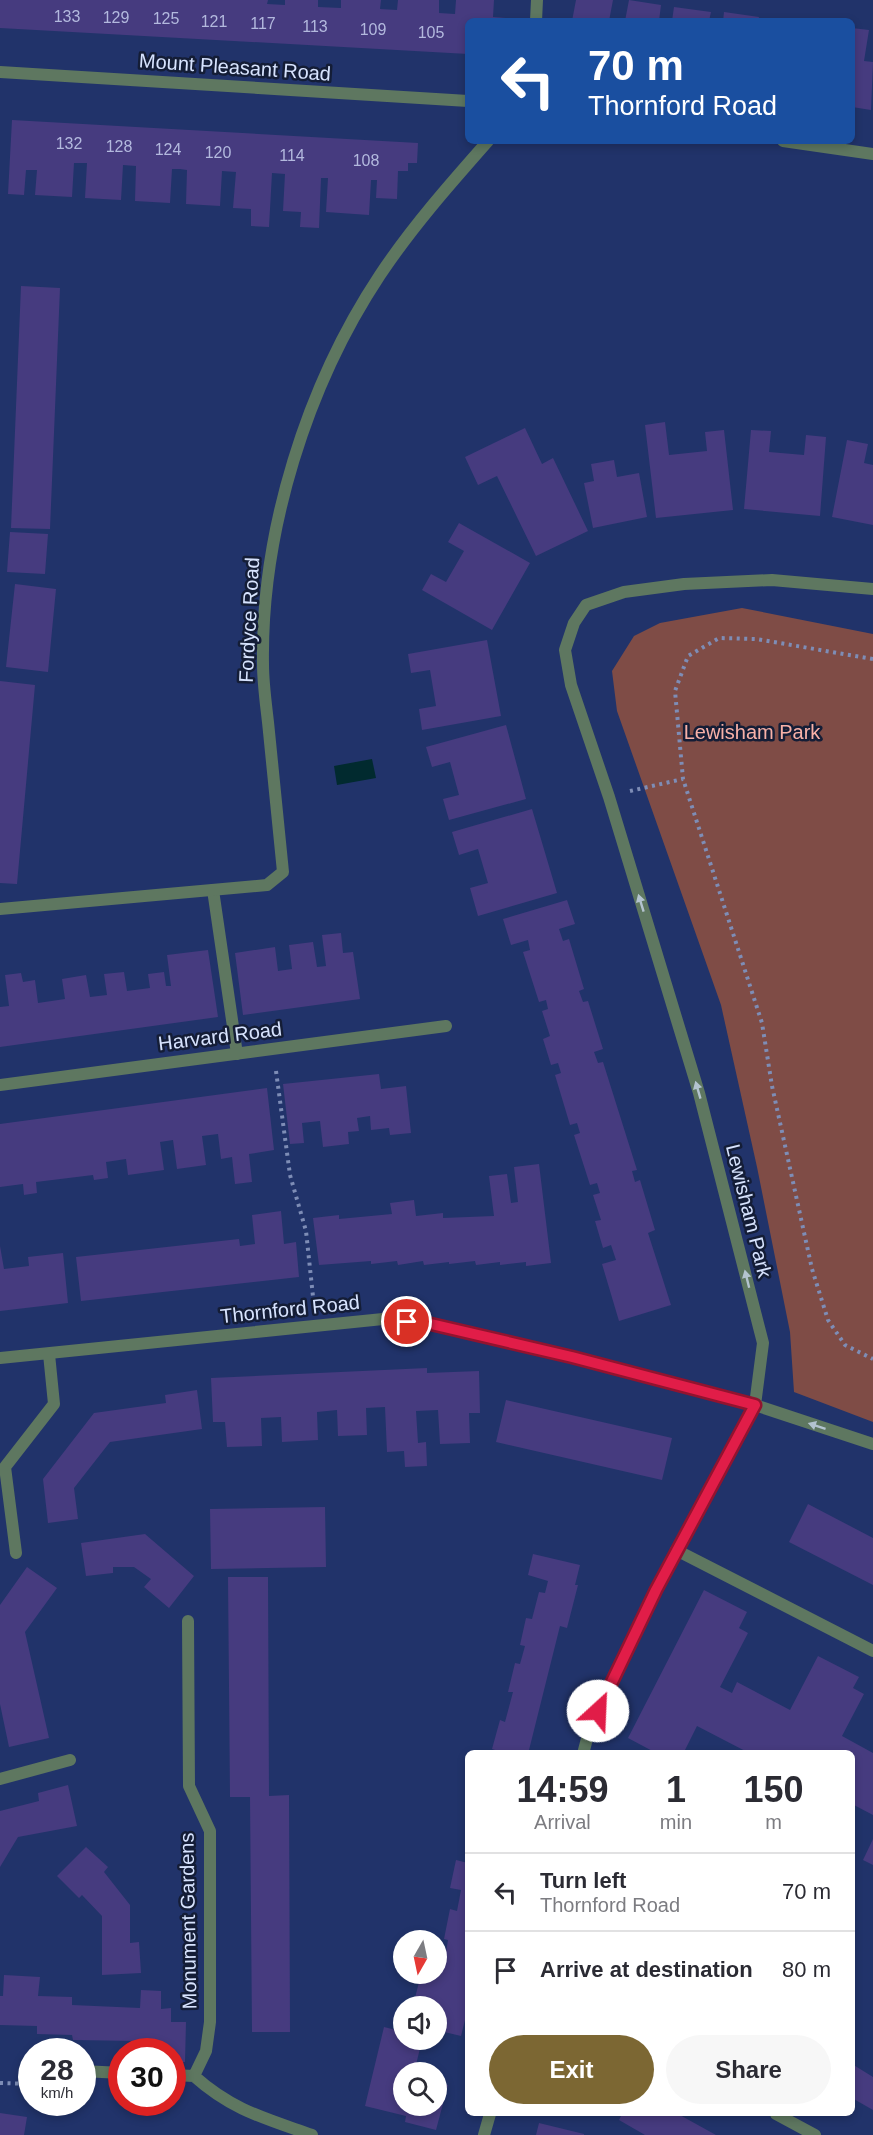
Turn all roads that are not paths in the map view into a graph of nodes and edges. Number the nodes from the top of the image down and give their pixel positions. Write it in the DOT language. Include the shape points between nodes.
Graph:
graph roads {
  1 [pos="537,0"];
  2 [pos="536,18"];
  3 [pos="0,72"];
  4 [pos="465,101"];
  5 [pos="485,144"];
  6 [pos="804,144"];
  7 [pos="873,154"];
  8 [pos="873,589"];
  9 [pos="213,890"];
  10 [pos="0,909"];
  11 [pos="446,1026"];
  12 [pos="237,1054"];
  13 [pos="0,1085"];
  14 [pos="49,1354"];
  15 [pos="0,1358"];
  16 [pos="755,1405"];
  17 [pos="873,1444"];
  18 [pos="676,1550"];
  19 [pos="16,1554"];
  20 [pos="188,1621"];
  21 [pos="873,1651"];
  22 [pos="584,1750"];
  23 [pos="70,1760"];
  24 [pos="0,1779"];
  25 [pos="186,2076"];
  26 [pos="194,2076"];
  27 [pos="489,2116"];
  28 [pos="780,2116"];
  29 [pos="312,2135"];
  30 [pos="484,2135"];
  31 [pos="815,2135"];
  1 -- 2 [label="street"];
  3 -- 4 [label="street, Mount Pleasant Road"];
  5 -- 9 [label="street, Fordyce Road" via="432,205 380,275 325,376 302,432 270,559 262,664 283,872 267,885"];
  6 -- 7 [label="street"];
  16 -- 8 [label="street, Lewisham Park, one-way" via="763,1343 699,1093 609,796 571,685 565,650 574,623 586,605 624,592 684,584 772,580"];
  9 -- 10 [label="street, Fordyce Road"];
  9 -- 12 [label="street"];
  11 -- 12 [label="street, Harvard Road"];
  12 -- 13 [label="street, Harvard Road"];
  14 -- 15 [label="street, Thornford Road"];
  14 -- 16 [label="street, Thornford Road" via="383,1319 431,1324"];
  14 -- 19 [label="street" via="54,1404 5,1467"];
  17 -- 16 [label="street, one-way"];
  16 -- 18 [label="street"];
  18 -- 21 [label="street"];
  18 -- 22 [label="street" via="589,1731"];
  20 -- 26 [label="street, Monument Gardens" via="189,1786 210,1831 210,2022 206,2051"];
  23 -- 24 [label="street"];
  25 -- 26 [label="street"];
  26 -- 29 [label="street" via="241,2110"];
  27 -- 30 [label="street"];
  28 -- 31 [label="street"];
}
